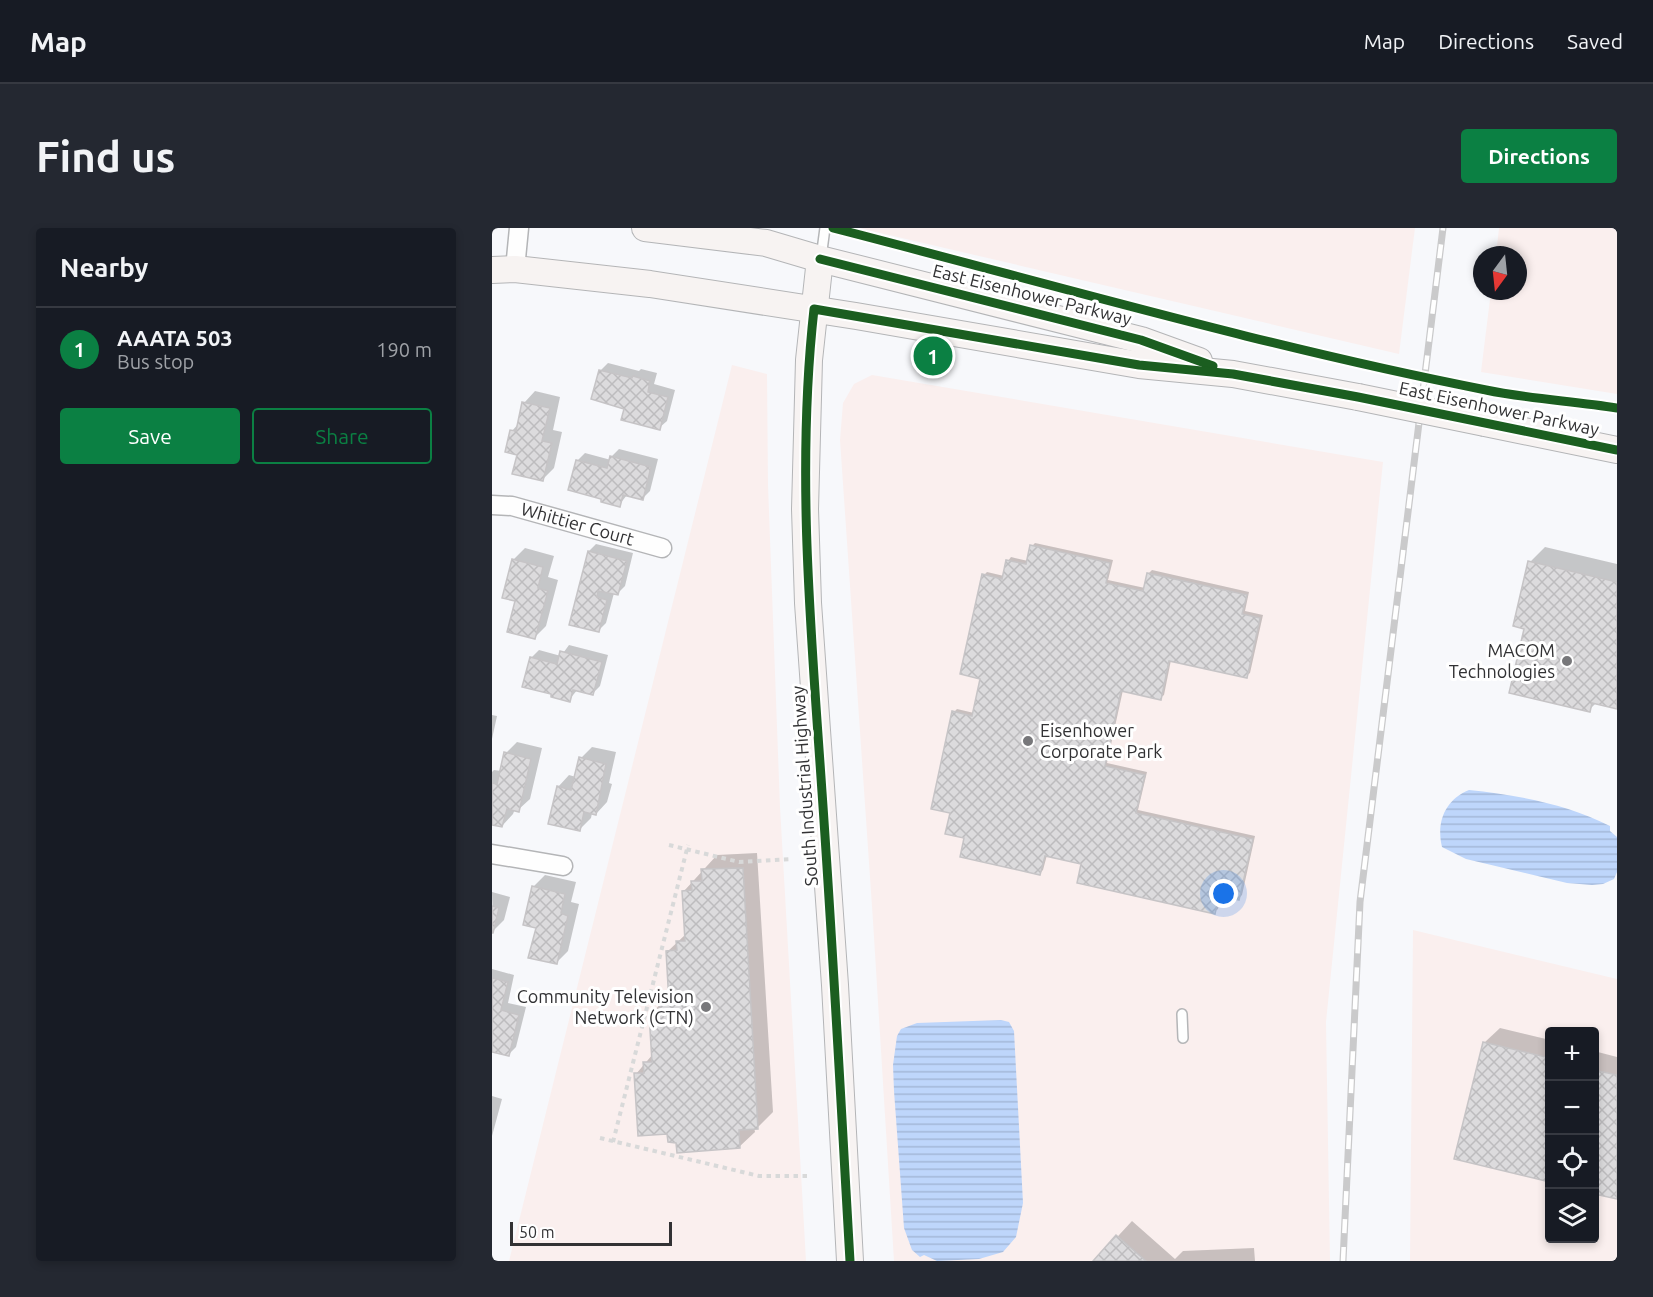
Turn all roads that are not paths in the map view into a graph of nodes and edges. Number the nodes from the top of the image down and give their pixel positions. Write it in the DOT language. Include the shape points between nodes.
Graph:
graph roads {
  1 [pos="519,228"];
  2 [pos="645,228"];
  3 [pos="825,228"];
  4 [pos="820,259"];
  5 [pos="503,269"];
  6 [pos="814,309"];
  7 [pos="1233,374"];
  8 [pos="1617,450"];
  9 [pos="492,505"];
  10 [pos="662,548"];
  11 [pos="492,854"];
  12 [pos="563,866"];
  13 [pos="1182,1014"];
  14 [pos="1183,1038"];
  15 [pos="850,1261"];
  1 -- 5 [label="street"];
  2 -- 4 [label="main road, East Eisenhower Parkway" via="766,243"];
  3 -- 4 [label="lane"];
  4 -- 6 [label="main road, South Industrial Highway"];
  4 -- 7 [label="main road, East Eisenhower Parkway" via="1142,340"];
  5 -- 6 [label="main road, East Eisenhower Parkway" via="650,284"];
  6 -- 7 [label="main road, East Eisenhower Parkway" via="1139,365"];
  6 -- 15 [label="main road, South Industrial Highway" via="805,508 808,603"];
  7 -- 8 [label="main road, East Eisenhower Parkway, bridge"];
  9 -- 10 [label="street, Whittier Court" via="512,506"];
  11 -- 12 [label="street"];
  13 -- 14 [label="lane"];
}
